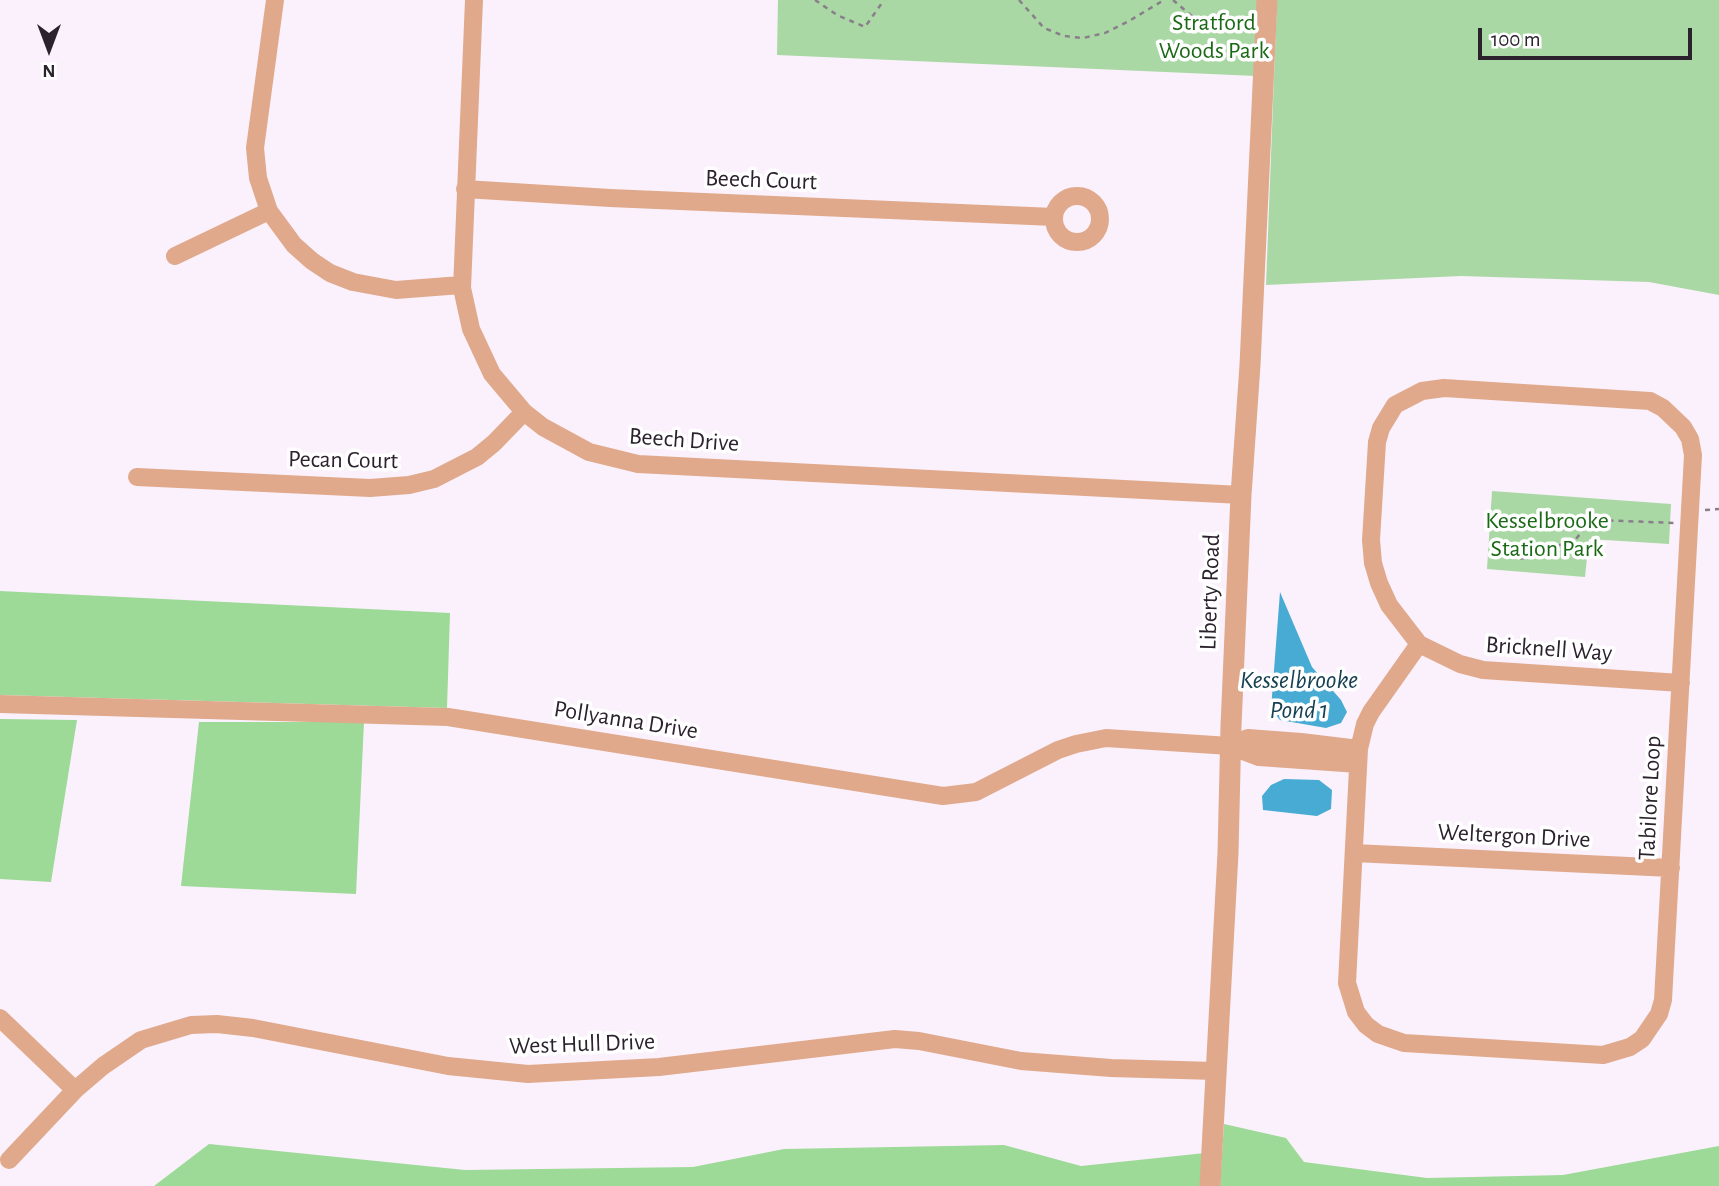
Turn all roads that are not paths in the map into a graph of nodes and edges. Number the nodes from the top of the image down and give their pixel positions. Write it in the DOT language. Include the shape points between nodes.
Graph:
graph roads {
  1 [pos="275,0"];
  2 [pos="474,0"];
  3 [pos="1267,0"];
  4 [pos="465,189"];
  5 [pos="269,211"];
  6 [pos="1054,217"];
  7 [pos="175,256"];
  8 [pos="461,285"];
  9 [pos="524,412"];
  10 [pos="137,477"];
  11 [pos="1241,495"];
  12 [pos="1419,644"];
  13 [pos="1681,683"];
  14 [pos="0,704"];
  15 [pos="1230,746"];
  16 [pos="1358,756"];
  17 [pos="1354,853"];
  18 [pos="1671,868"];
  19 [pos="0,1018"];
  20 [pos="1215,1071"];
  21 [pos="75,1090"];
  22 [pos="9,1160"];
  23 [pos="1210,1186"];
  1 -- 5 [label="street" via="255,148 258,178"];
  2 -- 4 [label="street, Beech Drive"];
  3 -- 11 [label="street, Liberty Road"];
  4 -- 6 [label="street, Beech Court"];
  4 -- 8 [label="street, Beech Drive"];
  5 -- 7 [label="street"];
  5 -- 8 [label="street" via="312,261 352,282 396,290"];
  8 -- 9 [label="street, Beech Drive" via="480,351 492,374"];
  9 -- 10 [label="street, Pecan Court" via="477,457 433,479 409,485 370,488"];
  9 -- 11 [label="street, Beech Drive" via="577,447 638,464"];
  11 -- 15 [label="street, Liberty Road"];
  12 -- 13 [label="street, Bricknell Way" via="1483,670"];
  12 -- 13 [label="street, Tabilore Loop" via="1389,606 1373,563 1377,442 1395,405 1422,391 1444,388 1650,401 1673,416 1690,439 1693,455"];
  12 -- 16 [label="street, Tabilore Loop" via="1371,712"];
  13 -- 18 [label="street, Tabilore Loop"];
  14 -- 15 [label="street, Pollyanna Drive" via="448,717 952,796 976,792 1058,750 1095,739"];
  15 -- 16 [label="street, Pollyanna Drive" via="1248,738 1301,742"];
  15 -- 20 [label="street, Liberty Road"];
  16 -- 17 [label="street, Tabilore Loop"];
  17 -- 18 [label="street, Weltergon Drive"];
  17 -- 18 [label="street, Tabilore Loop" via="1347,983 1356,1012 1378,1034 1404,1043 1602,1055 1630,1048 1659,1014"];
  19 -- 21 [label="street"];
  20 -- 21 [label="street, West Hull Drive" via="1021,1061 895,1039 659,1067 528,1074 448,1066 217,1024 141,1040"];
  20 -- 23 [label="street, Liberty Road"];
  21 -- 22 [label="street, West Hull Drive"];
}
